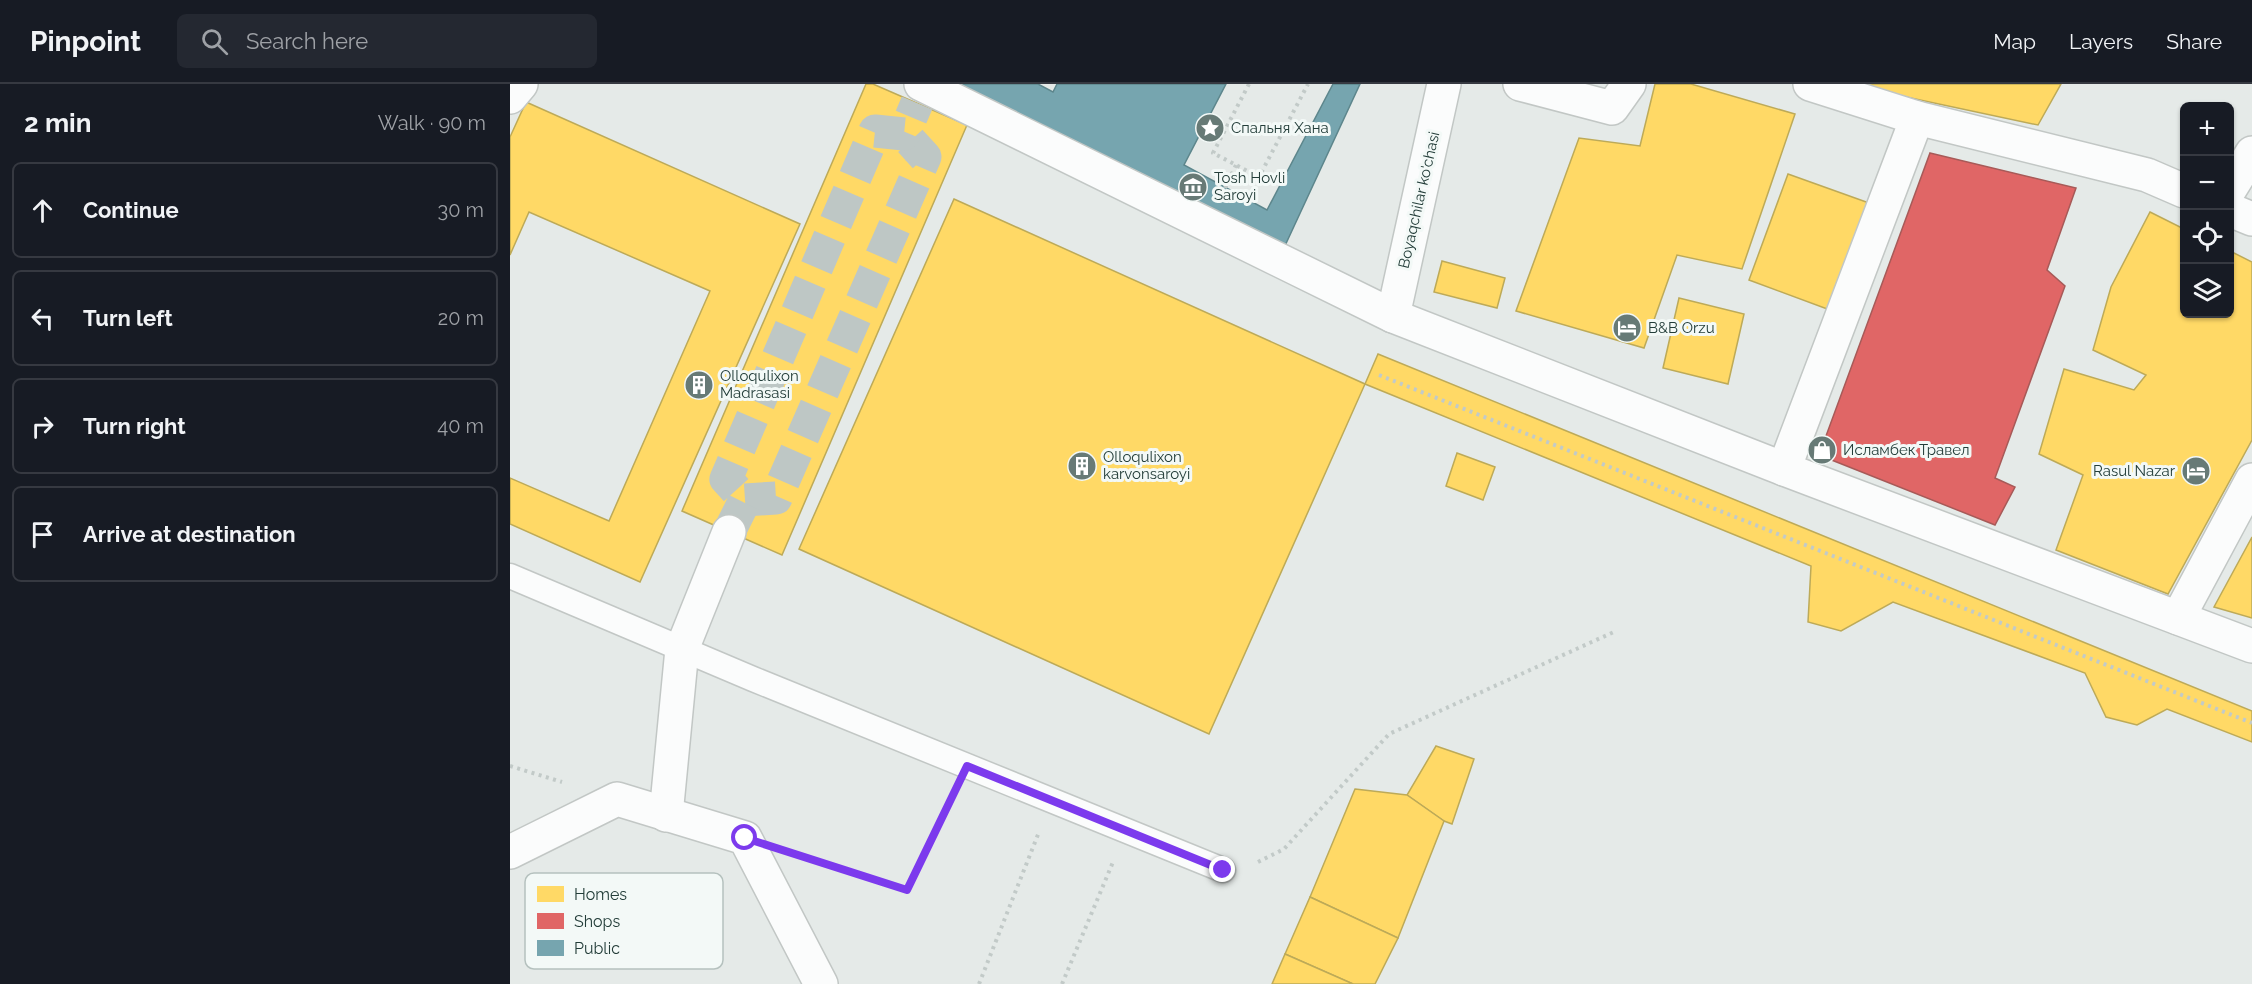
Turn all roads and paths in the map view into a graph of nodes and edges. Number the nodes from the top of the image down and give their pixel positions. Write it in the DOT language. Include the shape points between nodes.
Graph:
graph roads {
  1 [pos="521,84"];
  2 [pos="1249,84"];
  3 [pos="1308,84"];
  4 [pos="1444,84"];
  5 [pos="1520,84"];
  6 [pos="1629,84"];
  7 [pos="1810,84"];
  8 [pos="921,91"];
  9 [pos="510,97"];
  10 [pos="1917,118"];
  11 [pos="2252,153"];
  12 [pos="2234,181"];
  13 [pos="2180,189"];
  14 [pos="2234,212"];
  15 [pos="2252,219"];
  16 [pos="1393,316"];
  17 [pos="1379,375"];
  18 [pos="1785,469"];
  19 [pos="2252,480"];
  20 [pos="729,532"];
  21 [pos="510,576"];
  22 [pos="2178,618"];
  23 [pos="1616,631"];
  24 [pos="2252,646"];
  25 [pos="682,649"];
  26 [pos="2252,723"];
  27 [pos="967,766"];
  28 [pos="1051,800"];
  29 [pos="666,815"];
  30 [pos="1126,830"];
  31 [pos="745,838"];
  32 [pos="510,852"];
  33 [pos="1255,864"];
  34 [pos="1223,870"];
  35 [pos="821,984"];
  36 [pos="980,984"];
  37 [pos="1062,984"];
  1 -- 9 [label="street"];
  2 -- 3 [label="path" via="1213,153 1259,177"];
  4 -- 16 [label="street, Boyaqchilar ko'chasi"];
  5 -- 6 [label="street" via="1612,108"];
  7 -- 10 [label="street"];
  8 -- 16 [label="street"];
  10 -- 13 [label="street" via="2147,175"];
  10 -- 18 [label="street"];
  11 -- 12 [label="street"];
  14 -- 15 [label="street"];
  16 -- 18 [label="street"];
  17 -- 26 [label="path"];
  18 -- 22 [label="street"];
  19 -- 22 [label="street"];
  20 -- 25 [label="street"];
  21 -- 25 [label="lane"];
  22 -- 24 [label="street"];
  23 -- 33 [label="path" via="1389,734 1284,849"];
  25 -- 27 [label="lane"];
  25 -- 29 [label="street"];
  27 -- 28 [label="lane"];
  27 -- 31 [label="path" via="907,890"];
  28 -- 30 [label="lane"];
  28 -- 36 [label="path"];
  29 -- 31 [label="street"];
  29 -- 32 [label="street" via="617,799"];
  30 -- 34 [label="lane"];
  30 -- 37 [label="path"];
  31 -- 35 [label="street"];
}
